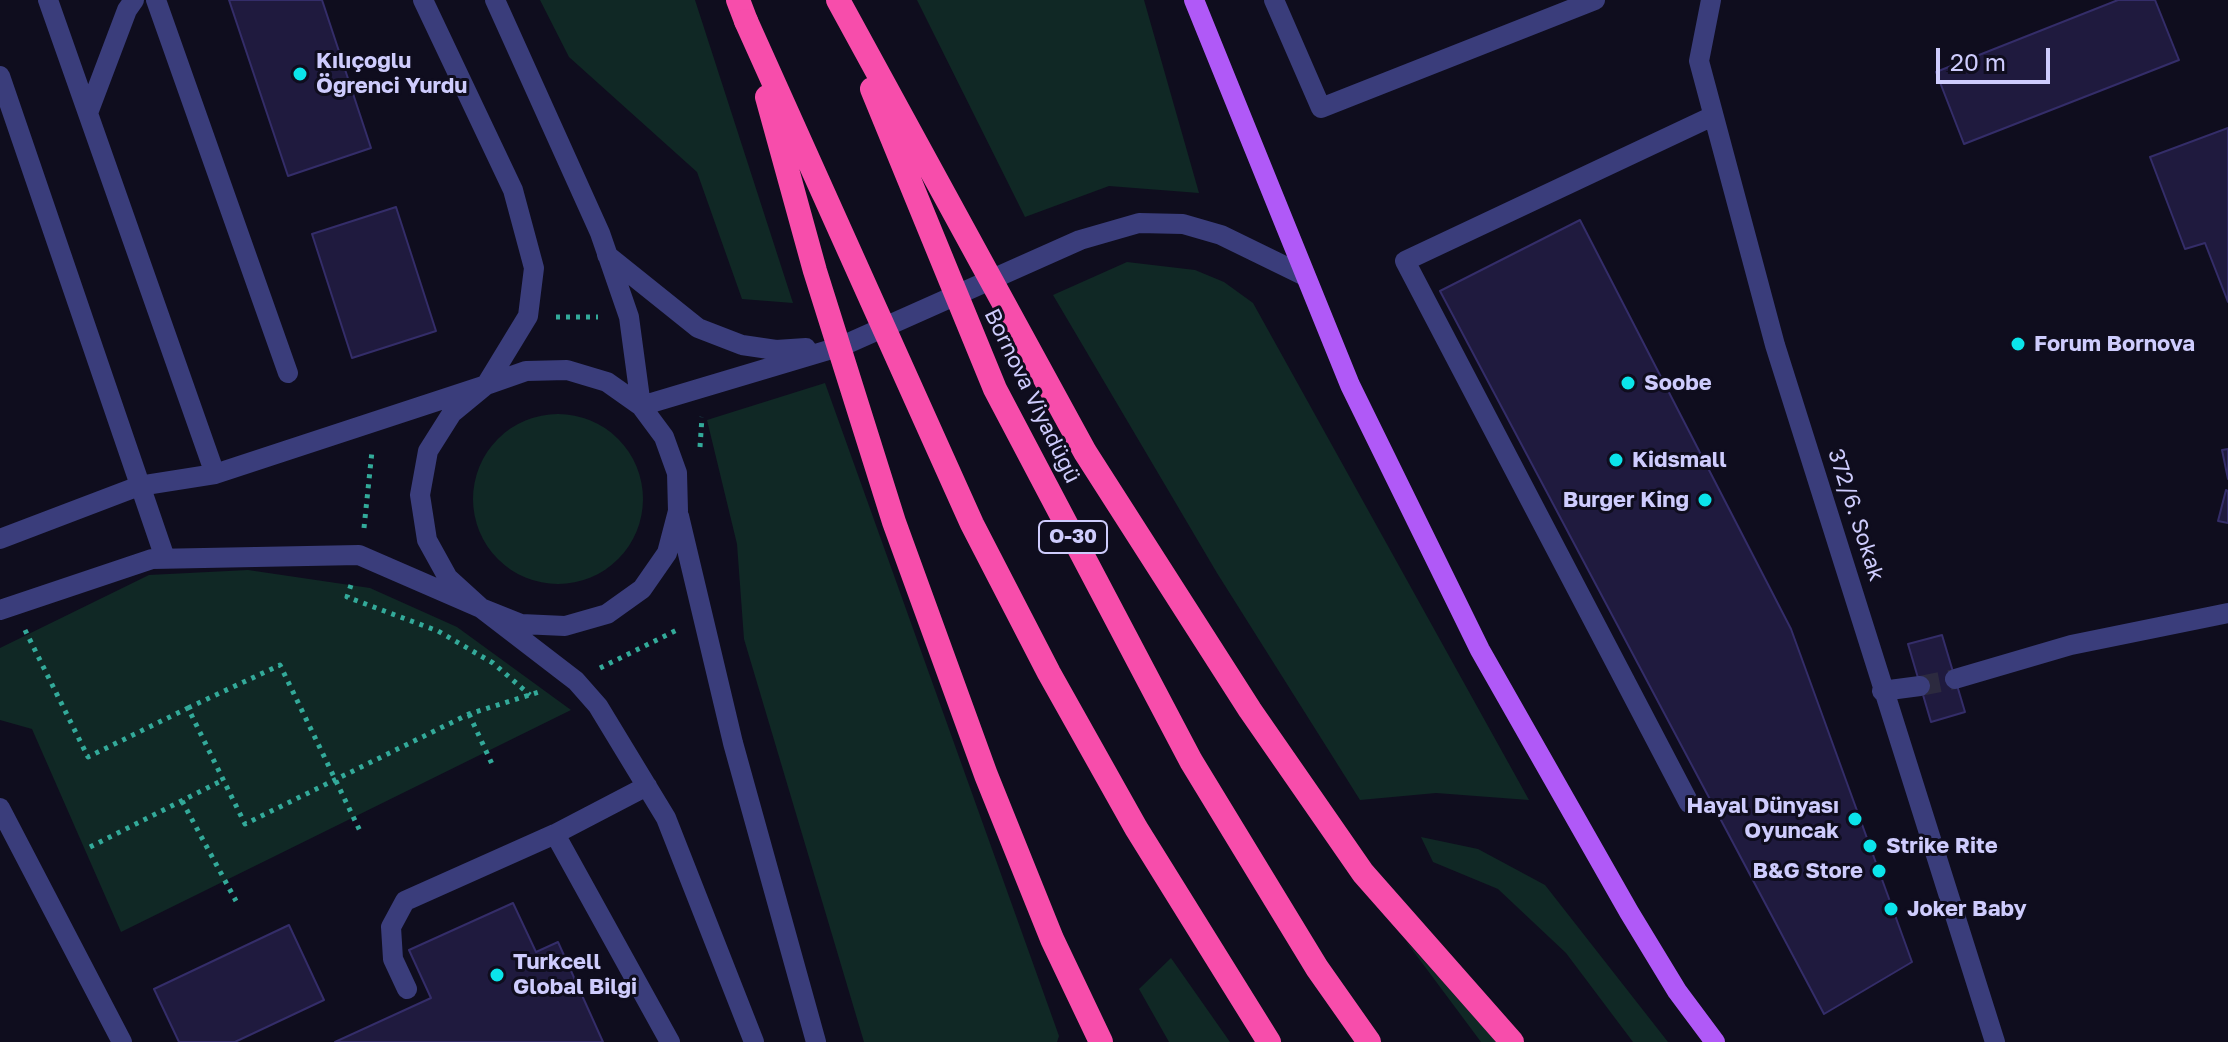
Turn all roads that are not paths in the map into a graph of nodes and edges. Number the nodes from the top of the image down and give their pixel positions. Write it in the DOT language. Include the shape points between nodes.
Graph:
graph roads {
  1 [pos="48,0"];
  2 [pos="134,0"];
  3 [pos="156,0"];
  4 [pos="423,0"];
  5 [pos="495,0"];
  6 [pos="838,0"];
  7 [pos="1194,0"];
  8 [pos="1274,0"];
  9 [pos="1711,0"];
  10 [pos="1588,1"];
  11 [pos="742,11"];
  12 [pos="0,76"];
  13 [pos="88,113"];
  14 [pos="1713,116"];
  15 [pos="606,254"];
  16 [pos="1305,276"];
  17 [pos="842,346"];
  18 [pos="288,373"];
  19 [pos="486,385"];
  20 [pos="641,406"];
  21 [pos="215,474"];
  22 [pos="139,486"];
  23 [pos="678,511"];
  24 [pos="0,539"];
  25 [pos="165,558"];
  26 [pos="6,608"];
  27 [pos="481,608"];
  28 [pos="2228,613"];
  29 [pos="1955,679"];
  30 [pos="1920,686"];
  31 [pos="1882,691"];
  32 [pos="647,786"];
  33 [pos="1689,803"];
  34 [pos="0,808"];
  35 [pos="555,834"];
  36 [pos="407,989"];
  37 [pos="1677,991"];
  38 [pos="122,1042"];
  39 [pos="670,1042"];
  40 [pos="754,1042"];
  41 [pos="816,1042"];
  42 [pos="1101,1042"];
  43 [pos="1269,1042"];
  44 [pos="1369,1042"];
  45 [pos="1512,1042"];
  46 [pos="1715,1042"];
  47 [pos="1730,1042"];
  48 [pos="1995,1042"];
  1 -- 13 [label="street"];
  2 -- 13 [label="street"];
  3 -- 18 [label="street"];
  4 -- 19 [label="street" via="513,190 534,268 528,316"];
  5 -- 15 [label="street"];
  6 -- 44 [label="highway, Bornova Viyadüğü / O-30, bridge" via="995,389 1191,761 1317,968"];
  6 -- 45 [label="highway, bridge" via="1085,452 1250,710 1363,873"];
  7 -- 16 [label="main road"];
  8 -- 10 [label="street" via="1321,108"];
  9 -- 14 [label="street, 372/6. Sokak" via="1699,61"];
  11 -- 42 [label="highway, bridge" via="815,271 894,522 991,789"];
  11 -- 43 [label="highway, bridge" via="972,524 1136,828"];
  12 -- 22 [label="street"];
  13 -- 21 [label="street"];
  14 -- 31 [label="street, 372/6. Sokak" via="1775,345 1863,616"];
  14 -- 33 [label="street" via="1405,261"];
  15 -- 17 [label="street" via="698,328 742,345 776,350"];
  15 -- 20 [label="street" via="629,317"];
  16 -- 17 [label="street" via="1221,235 1183,224 1139,223 1080,240"];
  16 -- 37 [label="main road" via="1350,385 1480,650"];
  17 -- 20 [label="street"];
  19 -- 20 [label="street" via="526,371 567,370 607,382"];
  19 -- 21 [label="street"];
  19 -- 27 [label="street" via="452,413 428,451 420,495 427,540 448,578"];
  20 -- 23 [label="street" via="664,437 677,473"];
  21 -- 22 [label="street"];
  22 -- 24 [label="street"];
  22 -- 25 [label="street"];
  23 -- 27 [label="street" via="667,553 642,589 607,614 565,626 521,624"];
  23 -- 41 [label="street" via="733,743"];
  25 -- 26 [label="street"];
  25 -- 27 [label="street" via="359,555"];
  27 -- 32 [label="street" via="576,681 598,706"];
  28 -- 29 [label="street" via="2071,645"];
  30 -- 31 [label="street"];
  31 -- 48 [label="street, 372/6. Sokak"];
  32 -- 35 [label="street"];
  32 -- 40 [label="street" via="666,818"];
  34 -- 38 [label="street"];
  35 -- 36 [label="street" via="405,901 391,927 393,959"];
  35 -- 39 [label="street"];
  37 -- 46 [label="main road"];
  37 -- 47 [label="main road"];
}
